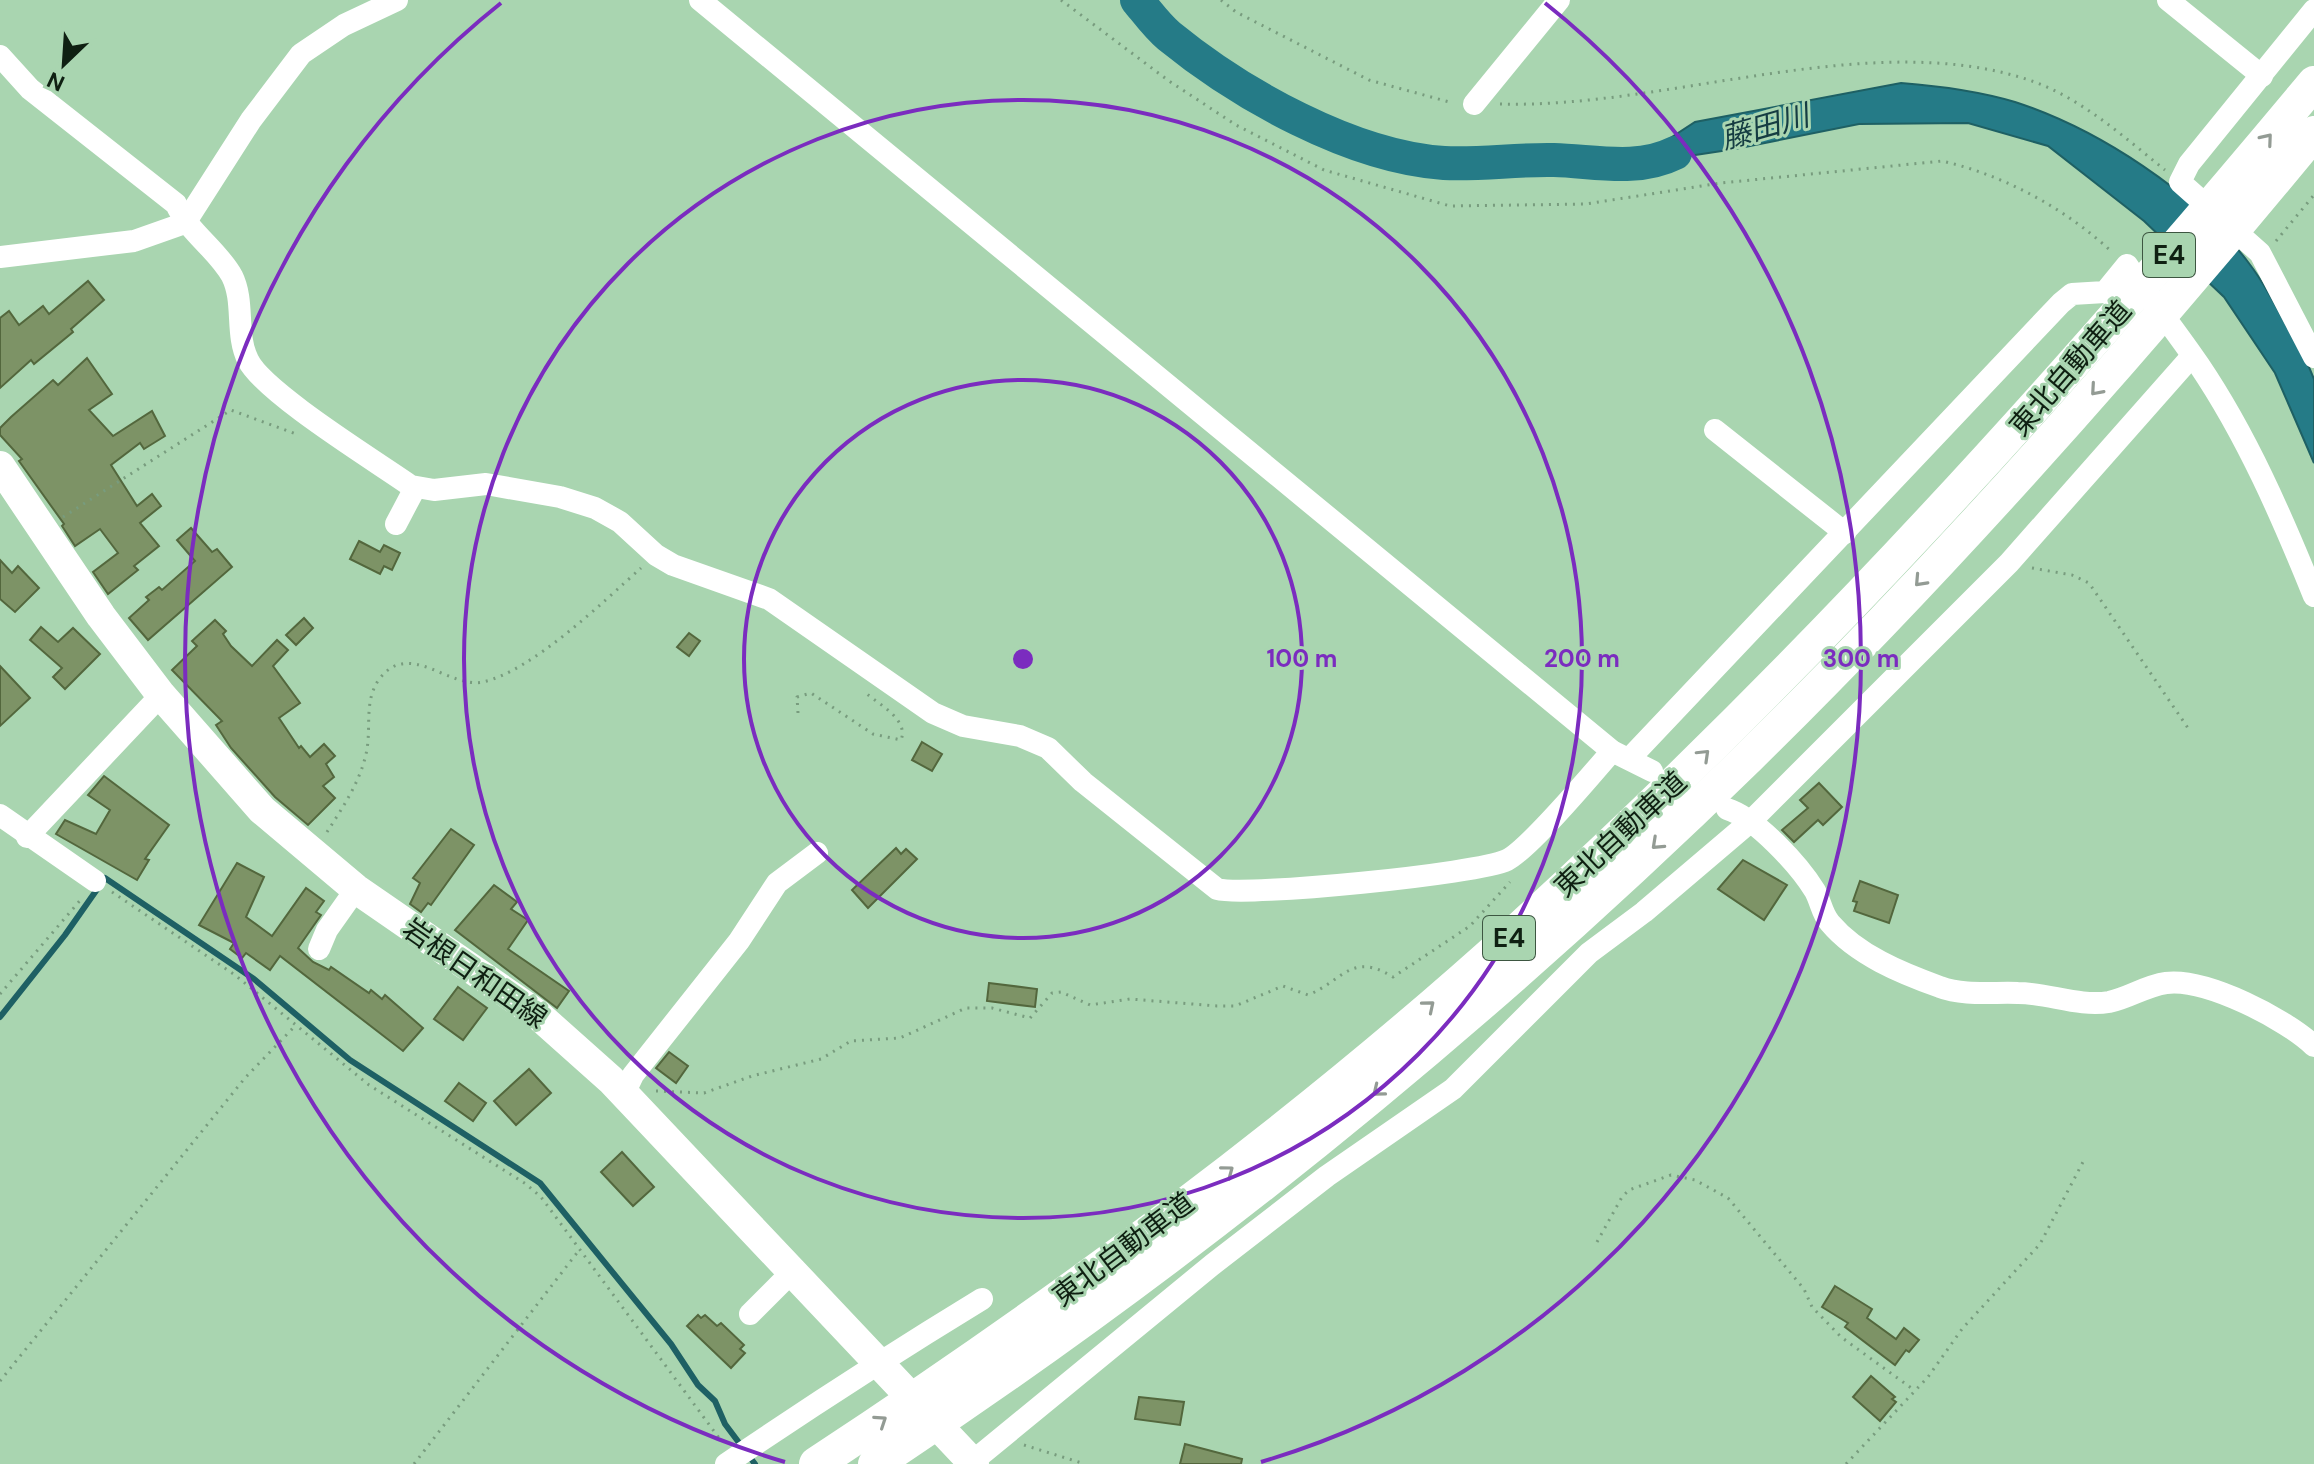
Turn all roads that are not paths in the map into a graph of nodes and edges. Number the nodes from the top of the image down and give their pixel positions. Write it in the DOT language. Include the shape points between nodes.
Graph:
graph roads {
  1 [pos="397,0"];
  2 [pos="700,0"];
  3 [pos="1559,0"];
  4 [pos="2168,0"];
  5 [pos="2314,10"];
  6 [pos="0,56"];
  7 [pos="2262,76"];
  8 [pos="2314,83"];
  9 [pos="1474,104"];
  10 [pos="2314,133"];
  11 [pos="2235,204"];
  12 [pos="185,223"];
  13 [pos="0,257"];
  14 [pos="2132,323"];
  15 [pos="2192,356"];
  16 [pos="2314,357"];
  17 [pos="1715,430"];
  18 [pos="0,466"];
  19 [pos="415,488"];
  20 [pos="396,524"];
  21 [pos="1845,533"];
  22 [pos="2314,596"];
  23 [pos="161,695"];
  24 [pos="1621,755"];
  25 [pos="1652,771"];
  26 [pos="1727,809"];
  27 [pos="0,815"];
  28 [pos="1751,821"];
  29 [pos="27,837"];
  30 [pos="817,853"];
  31 [pos="95,881"];
  32 [pos="356,889"];
  33 [pos="319,949"];
  34 [pos="2314,1046"];
  35 [pos="624,1094"];
  36 [pos="792,1272"];
  37 [pos="982,1299"];
  38 [pos="750,1314"];
  39 [pos="883,1368"];
  40 [pos="968,1458"];
  41 [pos="740,1460"];
  42 [pos="816,1464"];
  43 [pos="875,1464"];
  1 -- 12 [label="street" via="344,25 301,54"];
  2 -- 24 [label="street"];
  3 -- 9 [label="street"];
  4 -- 7 [label="street"];
  5 -- 7 [label="street"];
  6 -- 12 [label="street" via="30,89 176,204"];
  7 -- 16 [label="street" via="2180,182 2260,253"];
  11 -- 8 [label="highway, 東北自動車道 / E4, one-way"];
  10 -- 11 [label="highway, 東北自動車道 / E4"];
  11 -- 14 [label="highway, 東北自動車道 / E4"];
  12 -- 13 [label="street" via="134,241"];
  12 -- 19 [label="street" via="232,276 251,367 290,401"];
  42 -- 14 [label="highway, 東北自動車道 / E4, one-way" via="987,1350 1264,1144 1515,932 1723,736 1996,453"];
  14 -- 43 [label="highway, 東北自動車道 / E4, one-way" via="1883,621 1750,756 1536,956 1262,1185 1010,1373"];
  15 -- 21 [label="street" via="2127,265 2105,292 2072,294 2061,303"];
  15 -- 22 [label="street" via="2270,494"];
  15 -- 28 [label="street" via="2009,563"];
  17 -- 21 [label="street"];
  18 -- 23 [label="main road, 岩根日和田線"];
  19 -- 20 [label="street"];
  19 -- 24 [label="street" via="471,483 595,508 620,522 656,555 769,599 933,713 1048,748 1207,884 1228,892 1405,877 1508,860"];
  21 -- 24 [label="street"];
  23 -- 29 [label="street"];
  23 -- 32 [label="main road, 岩根日和田線" via="262,810"];
  24 -- 25 [label="street"];
  26 -- 28 [label="street"];
  27 -- 29 [label="street"];
  28 -- 34 [label="street" via="1797,868 1829,922 1856,947 1941,988 2107,1003 2143,987 2183,983 2221,993 2271,1017"];
  28 -- 40 [label="street" via="1589,953 1453,1089 1327,1176 1006,1435"];
  29 -- 31 [label="street"];
  30 -- 35 [label="street" via="777,883"];
  32 -- 33 [label="street"];
  32 -- 35 [label="main road, 岩根日和田線" via="537,1014"];
  35 -- 36 [label="main road, 岩根日和田線"];
  36 -- 38 [label="street"];
  36 -- 39 [label="main road, 岩根日和田線"];
  37 -- 39 [label="street"];
  39 -- 40 [label="main road, 岩根日和田線"];
  39 -- 41 [label="street"];
}
